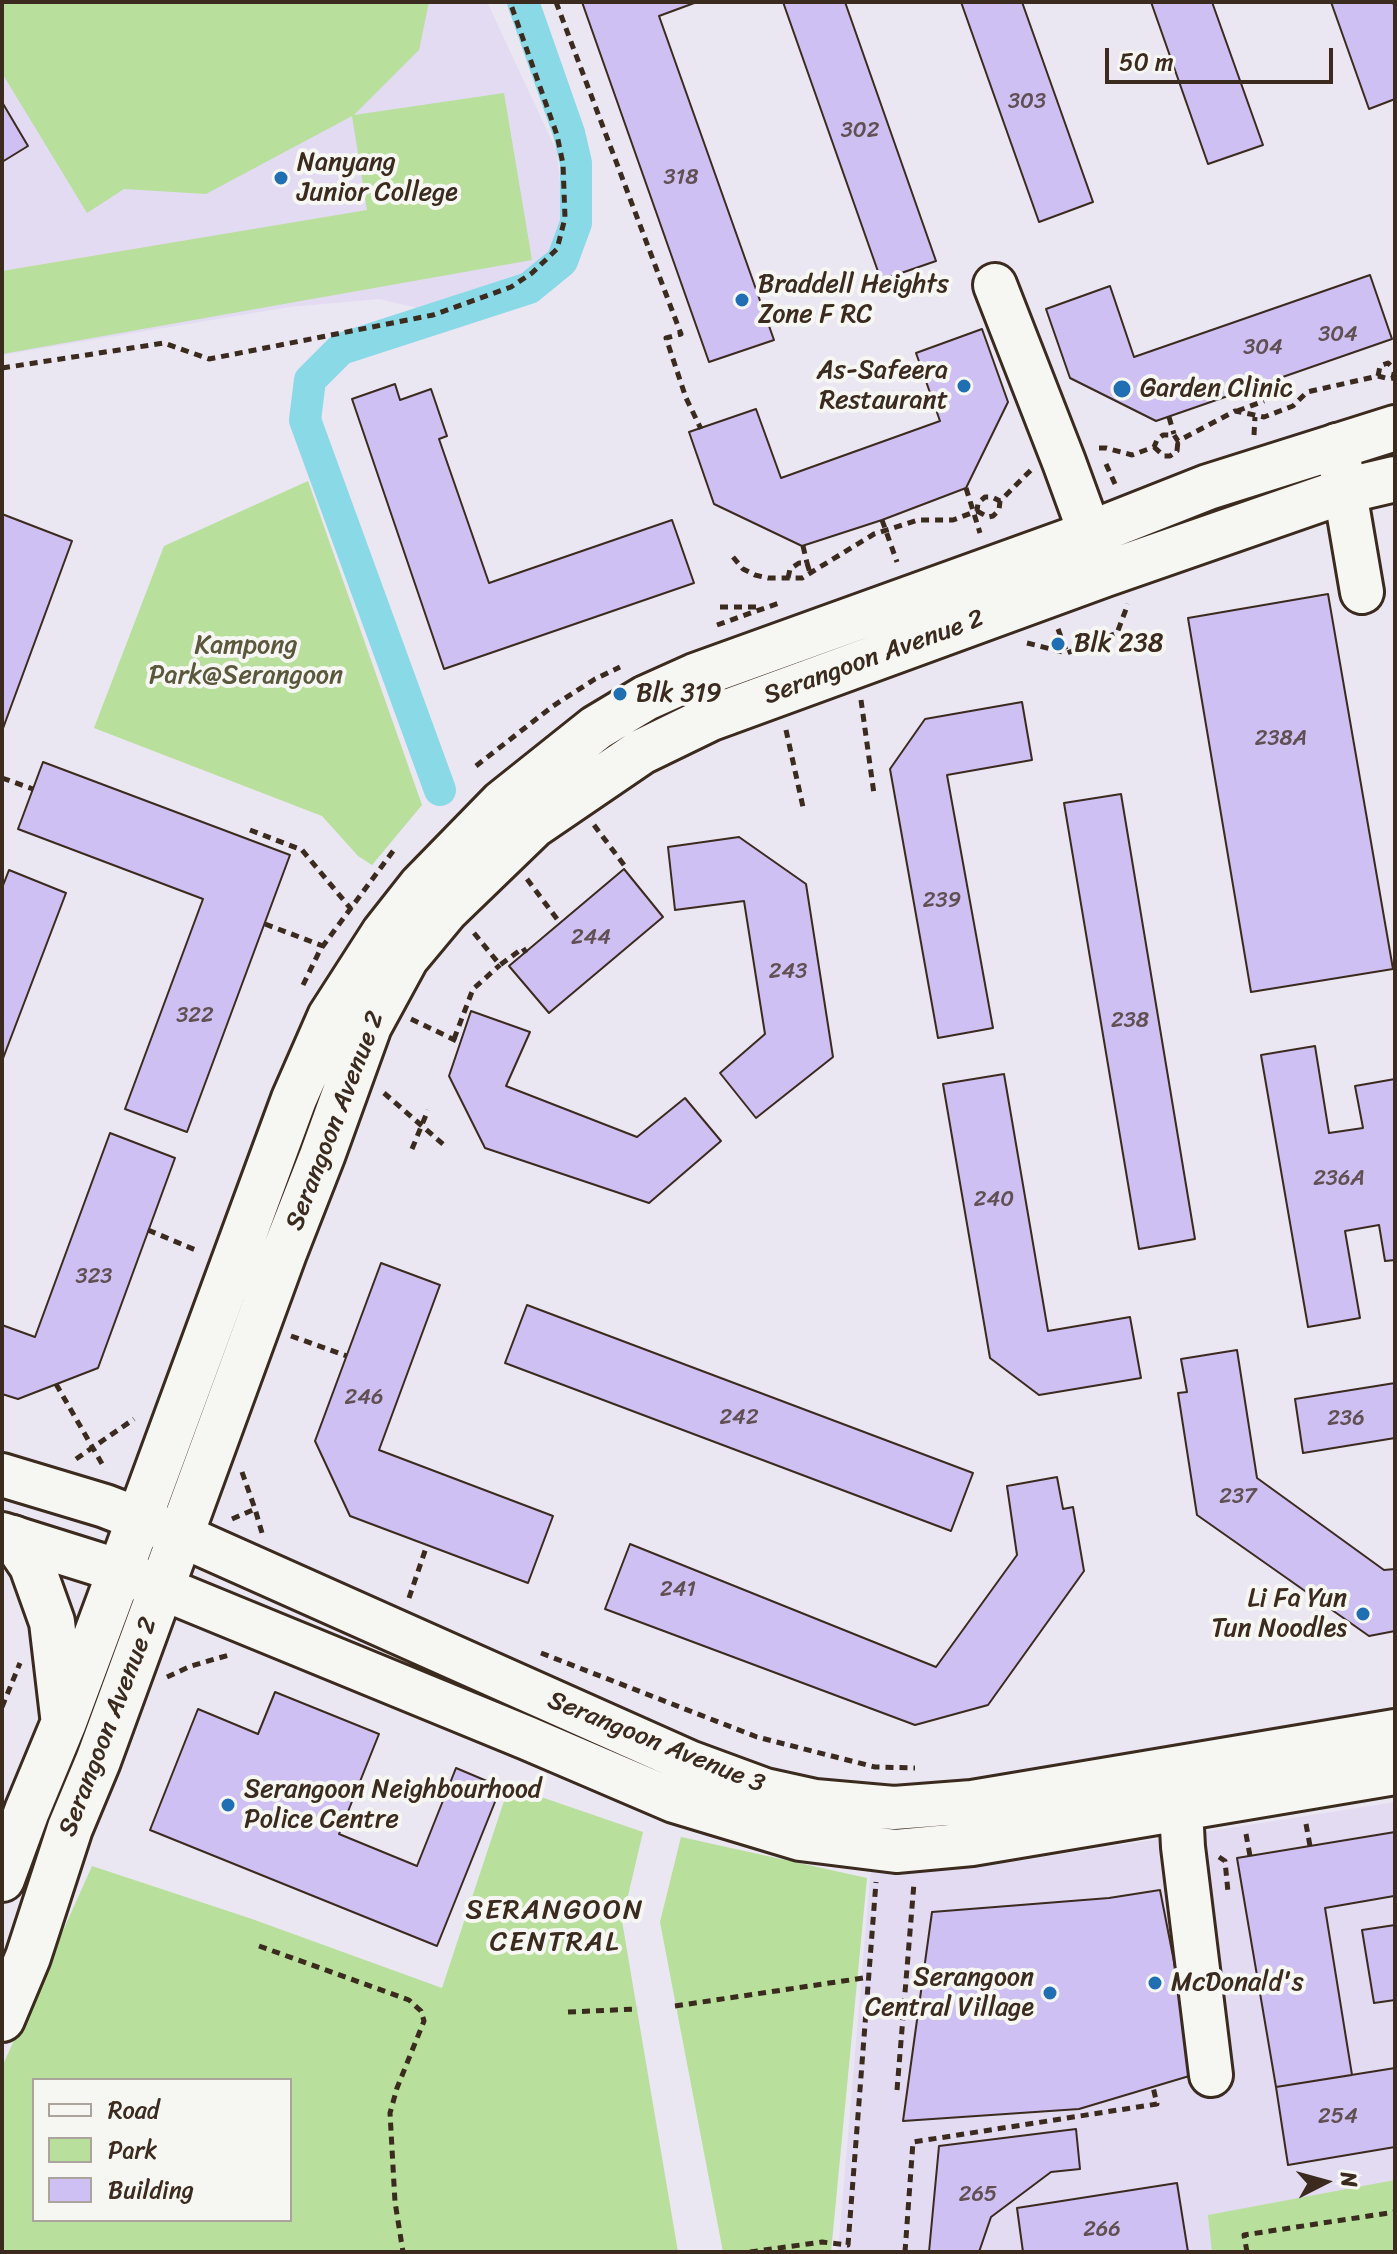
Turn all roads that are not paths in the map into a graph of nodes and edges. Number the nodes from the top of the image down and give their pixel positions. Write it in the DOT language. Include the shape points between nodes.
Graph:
graph roads {
  1 [pos="995,285"];
  2 [pos="1393,410"];
  3 [pos="1337,445"];
  4 [pos="1395,479"];
  5 [pos="1344,491"];
  6 [pos="1089,534"];
  7 [pos="1105,574"];
  8 [pos="1362,592"];
  9 [pos="2,1475"];
  10 [pos="140,1519"];
  11 [pos="180,1535"];
  12 [pos="8,1536"];
  13 [pos="120,1571"];
  14 [pos="161,1588"];
  15 [pos="64,1722"];
  16 [pos="1395,1731"];
  17 [pos="1395,1773"];
  18 [pos="1181,1808"];
  19 [pos="27,1811"];
  20 [pos="70,1828"];
  21 [pos="2,1879"];
  22 [pos="2,2019"];
  23 [pos="1211,2075"];
  1 -- 6 [label="street"];
  2 -- 3 [label="main road, Serangoon Avenue 2"];
  3 -- 5 [label="street"];
  3 -- 6 [label="main road, Serangoon Avenue 2" via="1208,487"];
  4 -- 5 [label="main road, Serangoon Avenue 2"];
  5 -- 7 [label="main road, Serangoon Avenue 2"];
  5 -- 8 [label="street"];
  6 -- 7 [label="street"];
  6 -- 10 [label="main road, Serangoon Avenue 2" via="646,698 596,728 502,803 441,865 384,933 330,1017 294,1099"];
  7 -- 11 [label="main road, Serangoon Avenue 2" via="676,733 534,825 446,910 406,958 369,1026"];
  9 -- 10 [label="street, Serangoon Avenue 3"];
  10 -- 11 [label="street, Serangoon Avenue 3"];
  10 -- 13 [label="main road, Serangoon Avenue 2"];
  11 -- 14 [label="main road, Serangoon Avenue 2"];
  11 -- 16 [label="street, Serangoon Avenue 3" via="689,1762 765,1790 815,1801 894,1808 972,1802"];
  12 -- 13 [label="street, Serangoon Avenue 3"];
  12 -- 15 [label="main road" via="32,1566 52,1622"];
  13 -- 14 [label="street, Serangoon Avenue 3"];
  13 -- 15 [label="main road, Serangoon Avenue 2"];
  14 -- 18 [label="street, Serangoon Avenue 3" via="674,1801 800,1839 896,1851 972,1844"];
  14 -- 20 [label="main road, Serangoon Avenue 2"];
  15 -- 19 [label="main road, Serangoon Avenue 2"];
  17 -- 18 [label="street, Serangoon Avenue 3"];
  18 -- 23 [label="street"];
  19 -- 20 [label="main road"];
  19 -- 21 [label="main road, Serangoon Avenue 2"];
  20 -- 22 [label="main road, Serangoon Avenue 2"];
}
